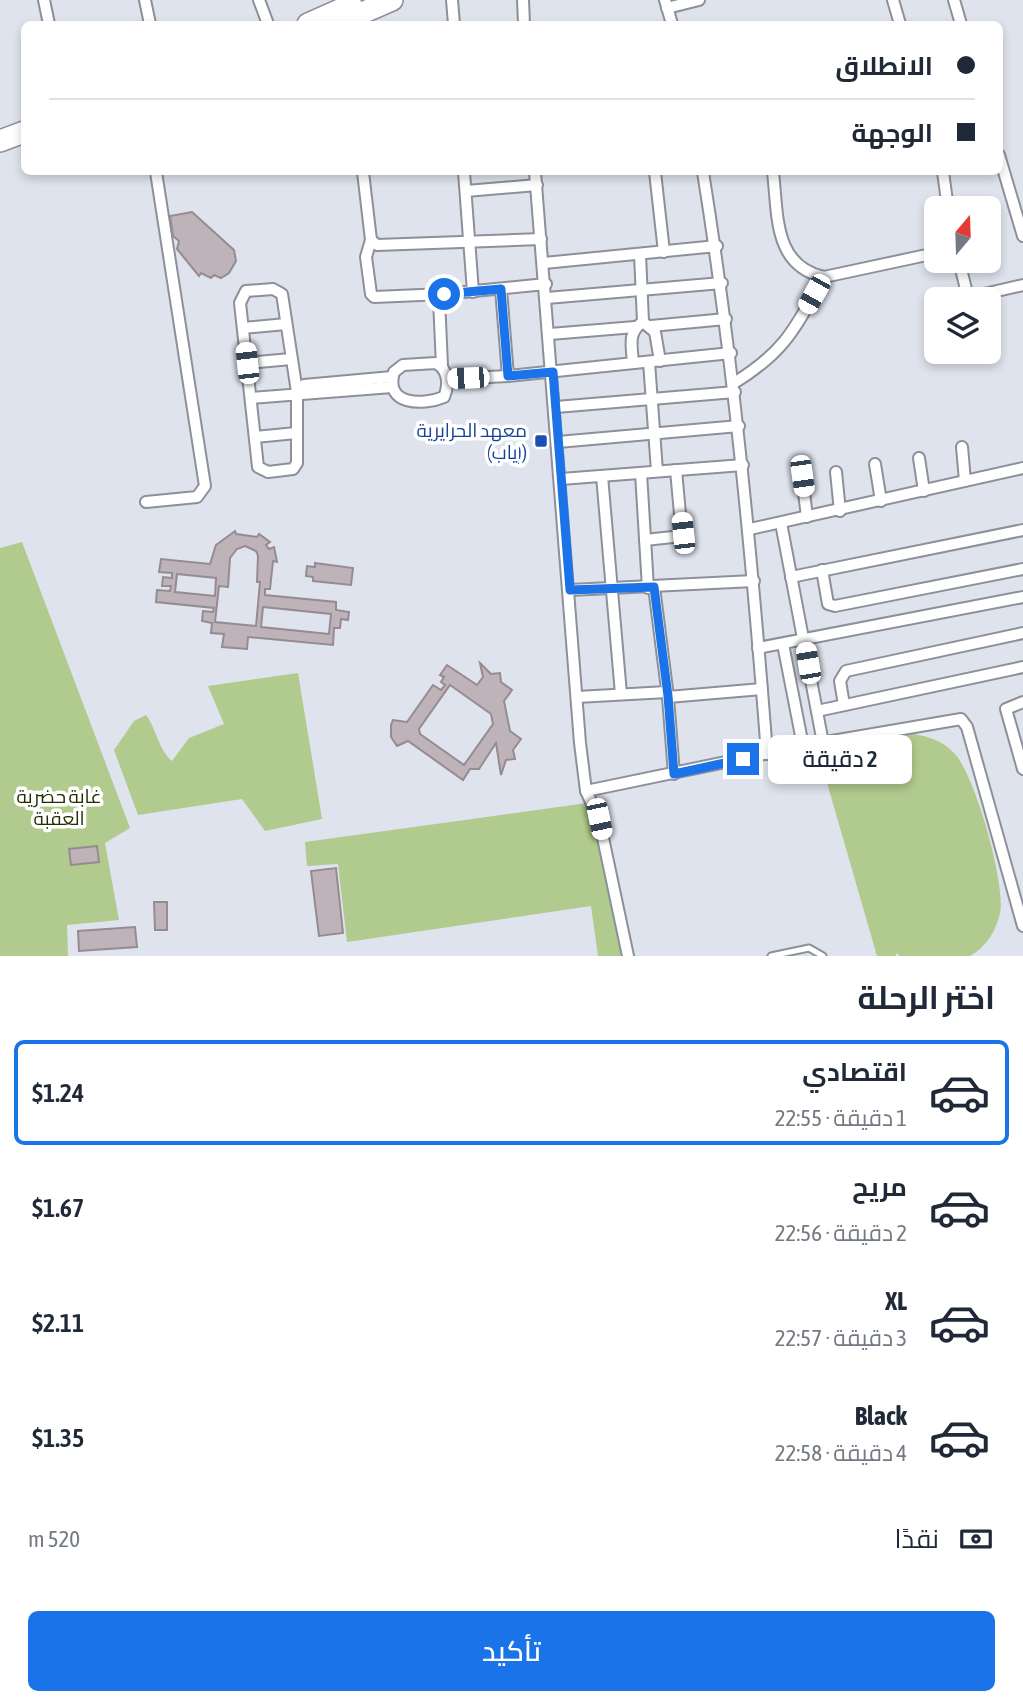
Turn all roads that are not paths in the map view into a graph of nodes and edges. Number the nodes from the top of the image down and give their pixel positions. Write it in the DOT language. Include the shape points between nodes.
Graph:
graph roads {
  1 [pos="44,0"];
  2 [pos="145,0"];
  3 [pos="259,0"];
  4 [pos="362,0"];
  5 [pos="392,0"];
  6 [pos="452,0"];
  7 [pos="523,0"];
  8 [pos="699,0"];
  9 [pos="893,0"];
  10 [pos="954,0"];
  11 [pos="666,4"];
  12 [pos="336,17"];
  13 [pos="48,21"];
  14 [pos="149,21"];
  15 [pos="267,21"];
  16 [pos="454,21"];
  17 [pos="524,21"];
  18 [pos="671,21"];
  19 [pos="899,21"];
  20 [pos="960,21"];
  21 [pos="21,133"];
  22 [pos="0,141"];
  23 [pos="21,147"];
  24 [pos="0,154"];
  25 [pos="1003,167"];
  26 [pos="156,175"];
  27 [pos="363,175"];
  28 [pos="464,175"];
  29 [pos="536,175"];
  30 [pos="655,175"];
  31 [pos="704,175"];
  32 [pos="773,175"];
  33 [pos="943,175"];
  34 [pos="537,186"];
  35 [pos="1023,186"];
  36 [pos="1011,190"];
  37 [pos="466,191"];
  38 [pos="946,196"];
  39 [pos="1023,236"];
  40 [pos="541,239"];
  41 [pos="371,240"];
  42 [pos="469,242"];
  43 [pos="717,246"];
  44 [pos="664,252"];
  45 [pos="640,254"];
  46 [pos="924,256"];
  47 [pos="544,263"];
  48 [pos="962,273"];
  49 [pos="824,277"];
  50 [pos="722,283"];
  51 [pos="545,284"];
  52 [pos="1023,285"];
  53 [pos="501,289"];
  54 [pos="642,290"];
  55 [pos="473,292"];
  56 [pos="444,294"];
  57 [pos="547,298"];
  58 [pos="726,319"];
  59 [pos="286,324"];
  60 [pos="643,325"];
  61 [pos="243,328"];
  62 [pos="550,334"];
  63 [pos="731,353"];
  64 [pos="292,359"];
  65 [pos="655,362"];
  66 [pos="247,363"];
  67 [pos="634,363"];
  68 [pos="442,366"];
  69 [pos="553,372"];
  70 [pos="508,376"];
  71 [pos="447,379"];
  72 [pos="392,382"];
  73 [pos="734,387"];
  74 [pos="296,389"];
  75 [pos="251,398"];
  76 [pos="652,401"];
  77 [pos="555,407"];
  78 [pos="739,426"];
  79 [pos="296,433"];
  80 [pos="654,435"];
  81 [pos="255,437"];
  82 [pos="558,442"];
  83 [pos="962,447"];
  84 [pos="919,458"];
  85 [pos="875,464"];
  86 [pos="743,465"];
  87 [pos="1023,468"];
  88 [pos="676,470"];
  89 [pos="657,471"];
  90 [pos="836,472"];
  91 [pos="641,473"];
  92 [pos="602,476"];
  93 [pos="802,476"];
  94 [pos="561,479"];
  95 [pos="965,481"];
  96 [pos="924,491"];
  97 [pos="881,501"];
  98 [pos="146,502"];
  99 [pos="840,511"];
  100 [pos="807,517"];
  101 [pos="780,523"];
  102 [pos="750,529"];
  103 [pos="1023,530"];
  104 [pos="645,540"];
  105 [pos="1023,569"];
  106 [pos="822,570"];
  107 [pos="791,577"];
  108 [pos="754,581"];
  109 [pos="651,587"];
  110 [pos="612,589"];
  111 [pos="570,590"];
  112 [pos="1023,597"];
  113 [pos="1023,633"];
  114 [pos="804,639"];
  115 [pos="783,644"];
  116 [pos="758,648"];
  117 [pos="1023,667"];
  118 [pos="762,689"];
  119 [pos="621,694"];
  120 [pos="668,694"];
  121 [pos="577,697"];
  122 [pos="1023,702"];
  123 [pos="844,705"];
  124 [pos="817,711"];
  125 [pos="823,743"];
  126 [pos="803,746"];
  127 [pos="767,754"];
  128 [pos="1023,769"];
  129 [pos="674,774"];
  130 [pos="586,791"];
  131 [pos="1018,885"];
  132 [pos="1023,924"];
  133 [pos="628,956"];
  134 [pos="771,956"];
  135 [pos="823,956"];
  1 -- 13 [label="street"];
  2 -- 14 [label="street"];
  3 -- 15 [label="street"];
  4 -- 12 [label="highway"];
  5 -- 12 [label="highway"];
  6 -- 16 [label="street"];
  7 -- 17 [label="street"];
  8 -- 11 [label="street"];
  9 -- 19 [label="street"];
  10 -- 20 [label="street"];
  11 -- 18 [label="street"];
  21 -- 22 [label="highway"];
  23 -- 24 [label="highway"];
  25 -- 36 [label="street"];
  26 -- 98 [label="street" via="205,486 197,497"];
  27 -- 41 [label="street"];
  28 -- 37 [label="street"];
  29 -- 34 [label="street"];
  30 -- 44 [label="street"];
  31 -- 43 [label="street"];
  32 -- 49 [label="street" via="789,258 809,274"];
  33 -- 38 [label="street"];
  34 -- 37 [label="street"];
  34 -- 40 [label="street"];
  35 -- 36 [label="street"];
  36 -- 39 [label="street"];
  37 -- 42 [label="street"];
  40 -- 42 [label="street"];
  40 -- 47 [label="street"];
  41 -- 42 [label="street" via="377,245"];
  41 -- 56 [label="street" via="366,257 374,297"];
  42 -- 55 [label="street"];
  43 -- 44 [label="street"];
  43 -- 50 [label="street"];
  44 -- 45 [label="street"];
  45 -- 47 [label="street"];
  45 -- 54 [label="street"];
  46 -- 49 [label="street"];
  47 -- 51 [label="street"];
  48 -- 52 [label="street" via="971,297"];
  49 -- 73 [label="street" via="785,345"];
  50 -- 54 [label="street"];
  50 -- 58 [label="street"];
  51 -- 53 [label="street"];
  51 -- 57 [label="street"];
  53 -- 55 [label="street"];
  53 -- 70 [label="street"];
  54 -- 57 [label="street"];
  54 -- 60 [label="street"];
  55 -- 56 [label="street"];
  56 -- 68 [label="street" via="438,309"];
  57 -- 62 [label="street"];
  58 -- 60 [label="street"];
  58 -- 63 [label="street"];
  59 -- 61 [label="street"];
  59 -- 61 [label="street" via="282,294 273,289 242,296"];
  59 -- 64 [label="street"];
  60 -- 62 [label="street"];
  60 -- 65 [label="street"];
  60 -- 67 [label="street" via="632,334"];
  61 -- 66 [label="street"];
  62 -- 69 [label="street"];
  63 -- 65 [label="street"];
  63 -- 73 [label="street"];
  64 -- 66 [label="street"];
  64 -- 74 [label="street"];
  65 -- 67 [label="street"];
  65 -- 76 [label="street"];
  66 -- 75 [label="street"];
  67 -- 69 [label="street"];
  68 -- 71 [label="street"];
  68 -- 72 [label="street" via="402,366"];
  69 -- 70 [label="street"];
  69 -- 77 [label="street"];
  70 -- 71 [label="street"];
  71 -- 72 [label="street" via="444,397 406,402"];
  72 -- 74 [label="street"];
  73 -- 76 [label="street"];
  73 -- 78 [label="street"];
  74 -- 75 [label="street"];
  74 -- 79 [label="street"];
  75 -- 81 [label="street"];
  76 -- 77 [label="street"];
  76 -- 80 [label="street"];
  77 -- 82 [label="street"];
  78 -- 80 [label="street"];
  78 -- 86 [label="street"];
  79 -- 81 [label="street"];
  79 -- 81 [label="street" via="295,466 268,472 258,467"];
  80 -- 82 [label="street"];
  80 -- 89 [label="street"];
  82 -- 94 [label="street"];
  83 -- 95 [label="street"];
  84 -- 96 [label="street"];
  85 -- 97 [label="street"];
  86 -- 88 [label="street"];
  86 -- 102 [label="street"];
  87 -- 95 [label="street"];
  88 -- 89 [label="street"];
  88 -- 104 [label="street" via="682,536"];
  89 -- 91 [label="street"];
  90 -- 99 [label="street"];
  91 -- 92 [label="street"];
  91 -- 104 [label="street"];
  92 -- 94 [label="street"];
  92 -- 110 [label="street"];
  93 -- 100 [label="street"];
  94 -- 111 [label="street"];
  95 -- 96 [label="street"];
  96 -- 97 [label="street"];
  97 -- 99 [label="street"];
  99 -- 100 [label="street"];
  100 -- 101 [label="street"];
  101 -- 102 [label="street"];
  101 -- 107 [label="street"];
  102 -- 108 [label="street"];
  103 -- 106 [label="street"];
  104 -- 109 [label="street"];
  105 -- 106 [label="street" via="835,606 828,604"];
  106 -- 107 [label="street"];
  107 -- 114 [label="street"];
  108 -- 109 [label="street"];
  108 -- 116 [label="street"];
  109 -- 110 [label="street"];
  109 -- 120 [label="street"];
  110 -- 111 [label="street"];
  110 -- 119 [label="street"];
  111 -- 121 [label="street"];
  112 -- 114 [label="street"];
  113 -- 123 [label="street" via="846,671 840,681"];
  114 -- 115 [label="street"];
  114 -- 124 [label="street"];
  115 -- 116 [label="street"];
  115 -- 126 [label="street"];
  116 -- 118 [label="street"];
  117 -- 123 [label="street"];
  118 -- 120 [label="street"];
  118 -- 127 [label="street"];
  119 -- 120 [label="street"];
  119 -- 121 [label="street"];
  120 -- 129 [label="street"];
  121 -- 130 [label="street"];
  122 -- 128 [label="street" via="1006,709"];
  123 -- 124 [label="street"];
  124 -- 125 [label="street"];
  125 -- 126 [label="street"];
  125 -- 131 [label="street" via="963,720"];
  126 -- 127 [label="street"];
  127 -- 129 [label="street"];
  129 -- 130 [label="street"];
  130 -- 133 [label="street" via="599,819"];
  131 -- 132 [label="street"];
  134 -- 135 [label="lane" via="809,948"];
}
